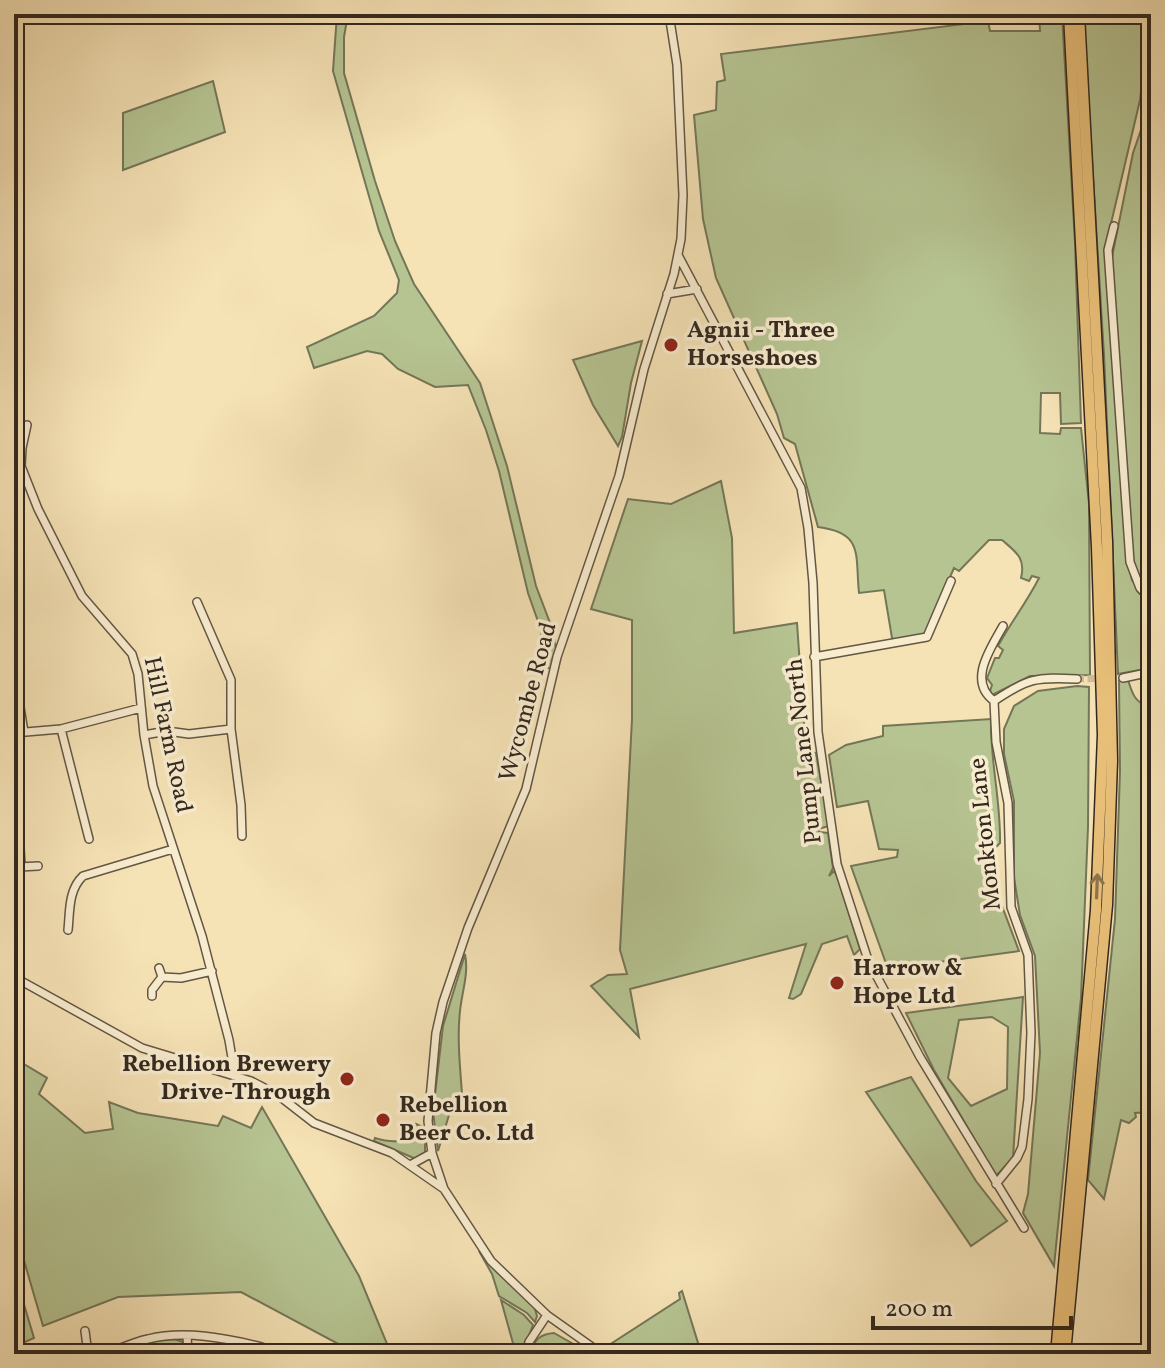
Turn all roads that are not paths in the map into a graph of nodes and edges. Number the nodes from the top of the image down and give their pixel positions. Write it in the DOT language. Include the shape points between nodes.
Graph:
graph roads {
  1 [pos="669,14"];
  2 [pos="1069,14"];
  3 [pos="1079,14"];
  4 [pos="1114,226"];
  5 [pos="678,255"];
  6 [pos="697,289"];
  7 [pos="667,294"];
  8 [pos="27,425"];
  9 [pos="951,581"];
  10 [pos="1151,600"];
  11 [pos="198,607"];
  12 [pos="1003,626"];
  13 [pos="814,657"];
  14 [pos="1151,672"];
  15 [pos="1123,678"];
  16 [pos="1077,679"];
  17 [pos="14,692"];
  18 [pos="994,701"];
  19 [pos="141,708"];
  20 [pos="61,729"];
  21 [pos="231,729"];
  22 [pos="24,732"];
  23 [pos="14,733"];
  24 [pos="144,735"];
  25 [pos="14,789"];
  26 [pos="239,832"];
  27 [pos="89,839"];
  28 [pos="173,849"];
  29 [pos="38,866"];
  30 [pos="68,930"];
  31 [pos="159,968"];
  32 [pos="212,971"];
  33 [pos="14,977"];
  34 [pos="162,977"];
  35 [pos="152,996"];
  36 [pos="235,1076"];
  37 [pos="432,1153"];
  38 [pos="412,1164"];
  39 [pos="996,1184"];
  40 [pos="444,1189"];
  41 [pos="1024,1228"];
  42 [pos="547,1315"];
  43 [pos="85,1331"];
  44 [pos="187,1336"];
  45 [pos="88,1354"];
  46 [pos="106,1354"];
  47 [pos="188,1354"];
  48 [pos="266,1354"];
  49 [pos="526,1354"];
  50 [pos="602,1354"];
  51 [pos="1056,1354"];
  52 [pos="1065,1354"];
  1 -- 5 [label="street, Wycombe Road" via="682,156"];
  51 -- 2 [label="highway, one-way" via="1096,910 1103,735"];
  3 -- 52 [label="highway" via="1107,541 1112,761 1107,905"];
  4 -- 10 [label="street" via="1108,250 1130,562"];
  5 -- 6 [label="street, Pump Lane North"];
  5 -- 7 [label="street, Wycombe Road"];
  6 -- 7 [label="street"];
  6 -- 13 [label="street, Pump Lane North" via="801,488 813,583"];
  7 -- 37 [label="street, Wycombe Road" via="619,476 557,657 526,789 443,1002 428,1121"];
  8 -- 19 [label="street, Hill Farm Road" via="21,466 38,509 82,596 132,654"];
  9 -- 13 [label="street" via="927,637"];
  11 -- 21 [label="street" via="231,680"];
  12 -- 18 [label="street, Monkton Lane" via="982,671 986,693"];
  13 -- 39 [label="street, Pump Lane North" via="818,732 837,864 868,960"];
  14 -- 15 [label="street"];
  16 -- 18 [label="street" via="1032,679"];
  17 -- 22 [label="street"];
  18 -- 39 [label="street, Monkton Lane" via="1008,803 1011,907 1028,955 1031,1003 1022,1147"];
  19 -- 20 [label="street"];
  19 -- 24 [label="street, Hill Farm Road"];
  20 -- 22 [label="street"];
  20 -- 27 [label="street"];
  21 -- 24 [label="street"];
  21 -- 26 [label="street"];
  22 -- 23 [label="street"];
  24 -- 28 [label="street, Hill Farm Road"];
  25 -- 29 [label="street" via="19,867"];
  28 -- 30 [label="street" via="83,876 76,883"];
  28 -- 32 [label="street, Hill Farm Road"];
  31 -- 34 [label="street"];
  32 -- 34 [label="street"];
  32 -- 36 [label="street, Hill Farm Road"];
  33 -- 36 [label="street" via="142,1048"];
  34 -- 35 [label="street"];
  36 -- 38 [label="street" via="278,1095 314,1123"];
  37 -- 38 [label="street"];
  37 -- 40 [label="street, Wycombe Road"];
  38 -- 40 [label="street"];
  39 -- 41 [label="street, Pump Lane North"];
  40 -- 42 [label="street, Wycombe Road" via="491,1261"];
  42 -- 49 [label="street"];
  42 -- 50 [label="street, Wycombe Road"];
  43 -- 45 [label="street"];
  44 -- 46 [label="street" via="149,1338"];
  44 -- 47 [label="street"];
  44 -- 48 [label="street" via="238,1341 262,1347"];
}
